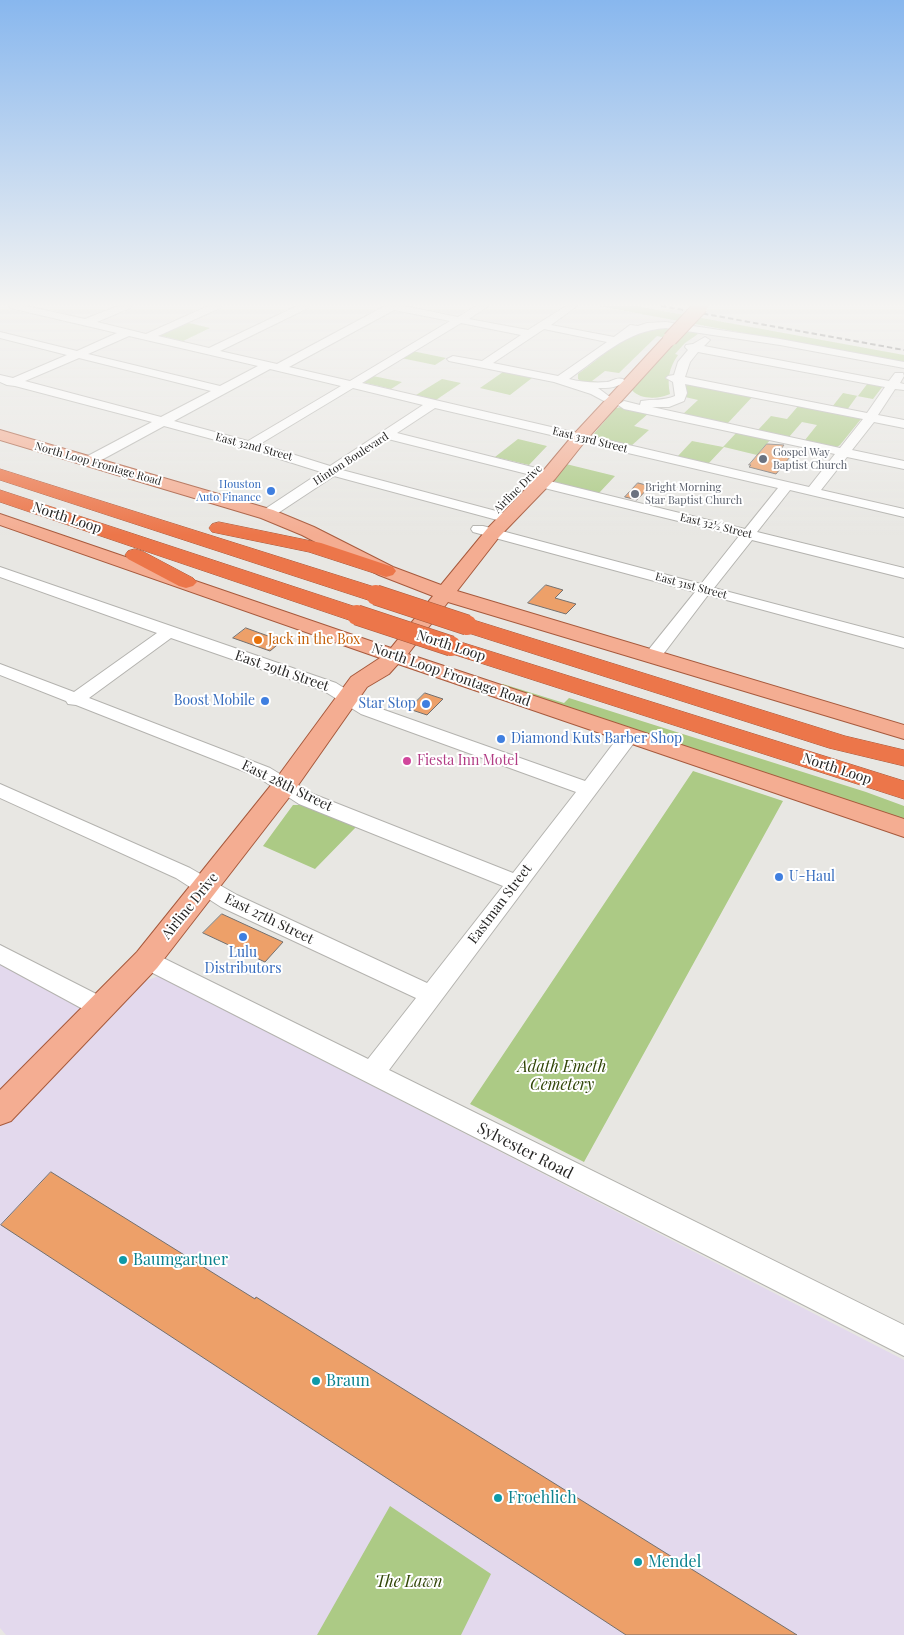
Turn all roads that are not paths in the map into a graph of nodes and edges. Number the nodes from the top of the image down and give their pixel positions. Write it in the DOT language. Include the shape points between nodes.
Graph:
graph roads {
  1 [pos="14,382"];
  2 [pos="15,382"];
  3 [pos="190,382"];
  4 [pos="238,382"];
  5 [pos="338,382"];
  6 [pos="355,382"];
  7 [pos="566,382"];
  8 [pos="625,382"];
  9 [pos="675,382"];
  10 [pos="676,382"];
  11 [pos="696,382"];
  12 [pos="879,382"];
  13 [pos="574,384"];
  14 [pos="350,385"];
  15 [pos="622,385"];
  16 [pos="899,386"];
  17 [pos="0,388"];
  18 [pos="221,390"];
  19 [pos="434,403"];
  20 [pos="612,403"];
  21 [pos="669,409"];
  22 [pos="870,417"];
  23 [pos="162,422"];
  24 [pos="904,424"];
  25 [pos="388,434"];
  26 [pos="0,435"];
  27 [pos="574,436"];
  28 [pos="250,445"];
  29 [pos="844,452"];
  30 [pos="88,461"];
  31 [pos="904,465"];
  32 [pos="332,471"];
  33 [pos="0,474"];
  34 [pos="539,478"];
  35 [pos="24,481"];
  36 [pos="786,486"];
  37 [pos="812,492"];
  38 [pos="6,498"];
  39 [pos="904,513"];
  40 [pos="268,514"];
  41 [pos="500,516"];
  42 [pos="0,519"];
  43 [pos="486,531"];
  44 [pos="749,534"];
  45 [pos="386,571"];
  46 [pos="0,572"];
  47 [pos="904,572"];
  48 [pos="186,582"];
  49 [pos="704,589"];
  50 [pos="438,590"];
  51 [pos="169,632"];
  52 [pos="904,643"];
  53 [pos="386,652"];
  54 [pos="652,657"];
  55 [pos="0,670"];
  56 [pos="353,690"];
  57 [pos="74,700"];
  58 [pos="904,732"];
  59 [pos="629,736"];
  60 [pos="838,742"];
  61 [pos="904,758"];
  62 [pos="904,770"];
  63 [pos="285,785"];
  64 [pos="588,789"];
  65 [pos="0,790"];
  66 [pos="904,790"];
  67 [pos="904,828"];
  68 [pos="516,883"];
  69 [pos="206,887"];
  70 [pos="0,954"];
  71 [pos="147,960"];
  72 [pos="431,995"];
  73 [pos="102,1008"];
  74 [pos="372,1073"];
  75 [pos="0,1111"];
  76 [pos="904,1341"];
  1 -- 17 [label="street"];
  2 -- 23 [label="street, East 32nd Street"];
  3 -- 18 [label="street"];
  4 -- 18 [label="street"];
  5 -- 14 [label="street, East 33rd Street"];
  6 -- 14 [label="street"];
  7 -- 13 [label="street"];
  8 -- 15 [label="main road, Airline Drive"];
  9 -- 15 [label="street" via="674,395 658,400 633,397"];
  10 -- 21 [label="street" via="681,396"];
  11 -- 22 [label="street"];
  12 -- 16 [label="street"];
  13 -- 15 [label="street"];
  13 -- 20 [label="street" via="596,391"];
  14 -- 19 [label="street, East 33rd Street"];
  14 -- 28 [label="street"];
  15 -- 20 [label="main road, Airline Drive"];
  16 -- 22 [label="street"];
  18 -- 23 [label="street"];
  19 -- 25 [label="street, Hinton Boulevard"];
  19 -- 27 [label="street, East 33rd Street"];
  20 -- 21 [label="street"];
  20 -- 27 [label="main road, Airline Drive"];
  21 -- 29 [label="street"];
  22 -- 24 [label="street"];
  22 -- 29 [label="street"];
  23 -- 28 [label="street, East 32nd Street"];
  23 -- 30 [label="street"];
  25 -- 32 [label="street, Hinton Boulevard"];
  25 -- 34 [label="street, East 32½ Street"];
  26 -- 30 [label="main road, North Loop Frontage Road"];
  27 -- 34 [label="main road, Airline Drive"];
  27 -- 36 [label="street, East 33rd Street"];
  28 -- 32 [label="street, East 32nd Street"];
  29 -- 31 [label="street"];
  29 -- 37 [label="street"];
  30 -- 40 [label="main road, North Loop Frontage Road"];
  32 -- 40 [label="street, Hinton Boulevard"];
  32 -- 41 [label="street, East 32nd Street"];
  33 -- 35 [label="highway, North Loop"];
  34 -- 41 [label="main road, Airline Drive"];
  34 -- 44 [label="street, East 32½ Street"];
  35 -- 45 [label="highway" via="223,529 314,547"];
  35 -- 60 [label="highway, North Loop, bridge"];
  36 -- 37 [label="street, East 33rd Street"];
  36 -- 44 [label="street"];
  37 -- 39 [label="street, East 33rd Street"];
  38 -- 48 [label="highway" via="153,563"];
  38 -- 66 [label="highway, North Loop, bridge" via="450,646"];
  40 -- 45 [label="main road, North Loop Frontage Road"];
  41 -- 43 [label="main road, Airline Drive"];
  42 -- 48 [label="main road, North Loop Frontage Road"];
  43 -- 49 [label="street, East 31st Street"];
  43 -- 50 [label="main road, Airline Drive"];
  44 -- 47 [label="street, East 32½ Street"];
  44 -- 49 [label="street"];
  45 -- 50 [label="main road, North Loop Frontage Road"];
  46 -- 51 [label="street, East 29th Street"];
  48 -- 53 [label="main road, North Loop Frontage Road"];
  49 -- 52 [label="street, East 31st Street"];
  49 -- 54 [label="street"];
  50 -- 53 [label="main road, Airline Drive"];
  50 -- 54 [label="main road, North Loop Frontage Road"];
  51 -- 56 [label="street, East 29th Street" via="330,687"];
  51 -- 57 [label="street"];
  53 -- 56 [label="main road, Airline Drive" via="363,665"];
  53 -- 59 [label="main road, North Loop Frontage Road"];
  54 -- 58 [label="main road, North Loop Frontage Road"];
  55 -- 57 [label="street, East 28th Street"];
  56 -- 63 [label="main road, Airline Drive"];
  56 -- 64 [label="street, East 29th Street" via="367,710"];
  57 -- 63 [label="street, East 28th Street" via="264,772"];
  59 -- 64 [label="street, Eastman Street"];
  59 -- 67 [label="main road, North Loop Frontage Road"];
  60 -- 61 [label="highway, North Loop"];
  60 -- 62 [label="highway" via="878,762"];
  63 -- 68 [label="street, East 28th Street" via="306,798"];
  63 -- 69 [label="main road, Airline Drive"];
  64 -- 68 [label="street, Eastman Street"];
  65 -- 69 [label="street, East 27th Street" via="184,873"];
  68 -- 72 [label="street, Eastman Street"];
  69 -- 71 [label="main road, Airline Drive"];
  69 -- 72 [label="street, East 27th Street" via="229,901"];
  70 -- 73 [label="street"];
  71 -- 73 [label="main road, Airline Drive"];
  71 -- 74 [label="street, Sylvester Road"];
  72 -- 74 [label="street, Eastman Street"];
  73 -- 75 [label="main road, Airline Drive"];
  74 -- 76 [label="street, Sylvester Road"];
}
